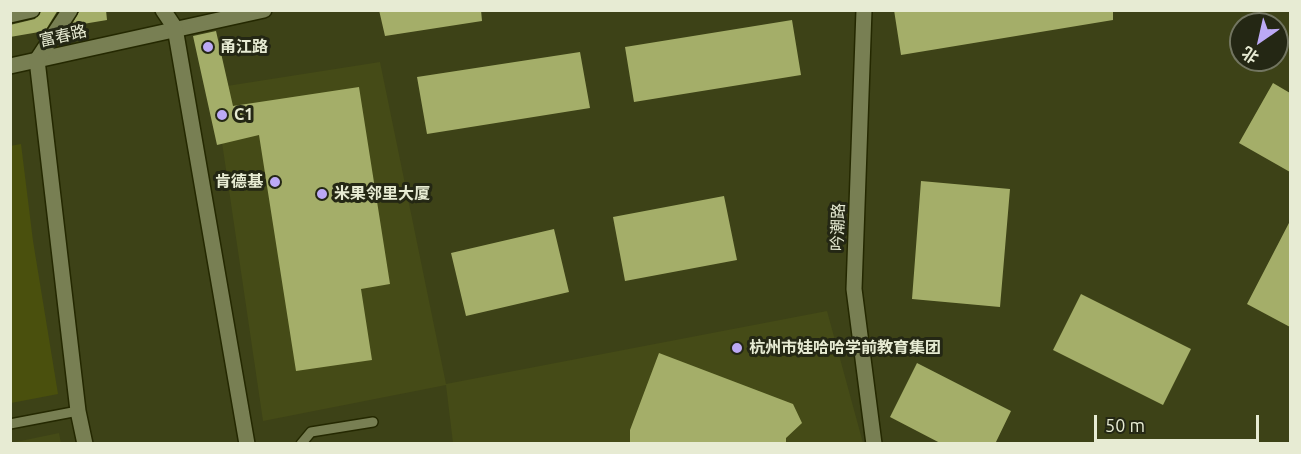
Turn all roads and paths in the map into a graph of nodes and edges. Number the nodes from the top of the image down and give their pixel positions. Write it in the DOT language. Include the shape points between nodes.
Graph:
graph roads {
  1 [pos="32,10"];
  2 [pos="70,10"];
  3 [pos="163,10"];
  4 [pos="264,10"];
  5 [pos="864,10"];
  6 [pos="10,15"];
  7 [pos="176,28"];
  8 [pos="37,60"];
  9 [pos="10,66"];
  10 [pos="78,411"];
  11 [pos="373,422"];
  12 [pos="10,424"];
  13 [pos="85,444"];
  14 [pos="246,444"];
  15 [pos="301,444"];
  16 [pos="874,444"];
  1 -- 6 [label="main road, 富春路"];
  2 -- 8 [label="main road"];
  3 -- 7 [label="main road"];
  4 -- 7 [label="main road, 富春路"];
  5 -- 16 [label="main road, 吟潮路" via="854,289"];
  7 -- 8 [label="main road, 富春路"];
  7 -- 14 [label="main road"];
  8 -- 9 [label="main road, 富春路"];
  8 -- 10 [label="main road"];
  10 -- 12 [label="lane"];
  10 -- 13 [label="main road"];
  11 -- 15 [label="lane" via="311,432"];
}
